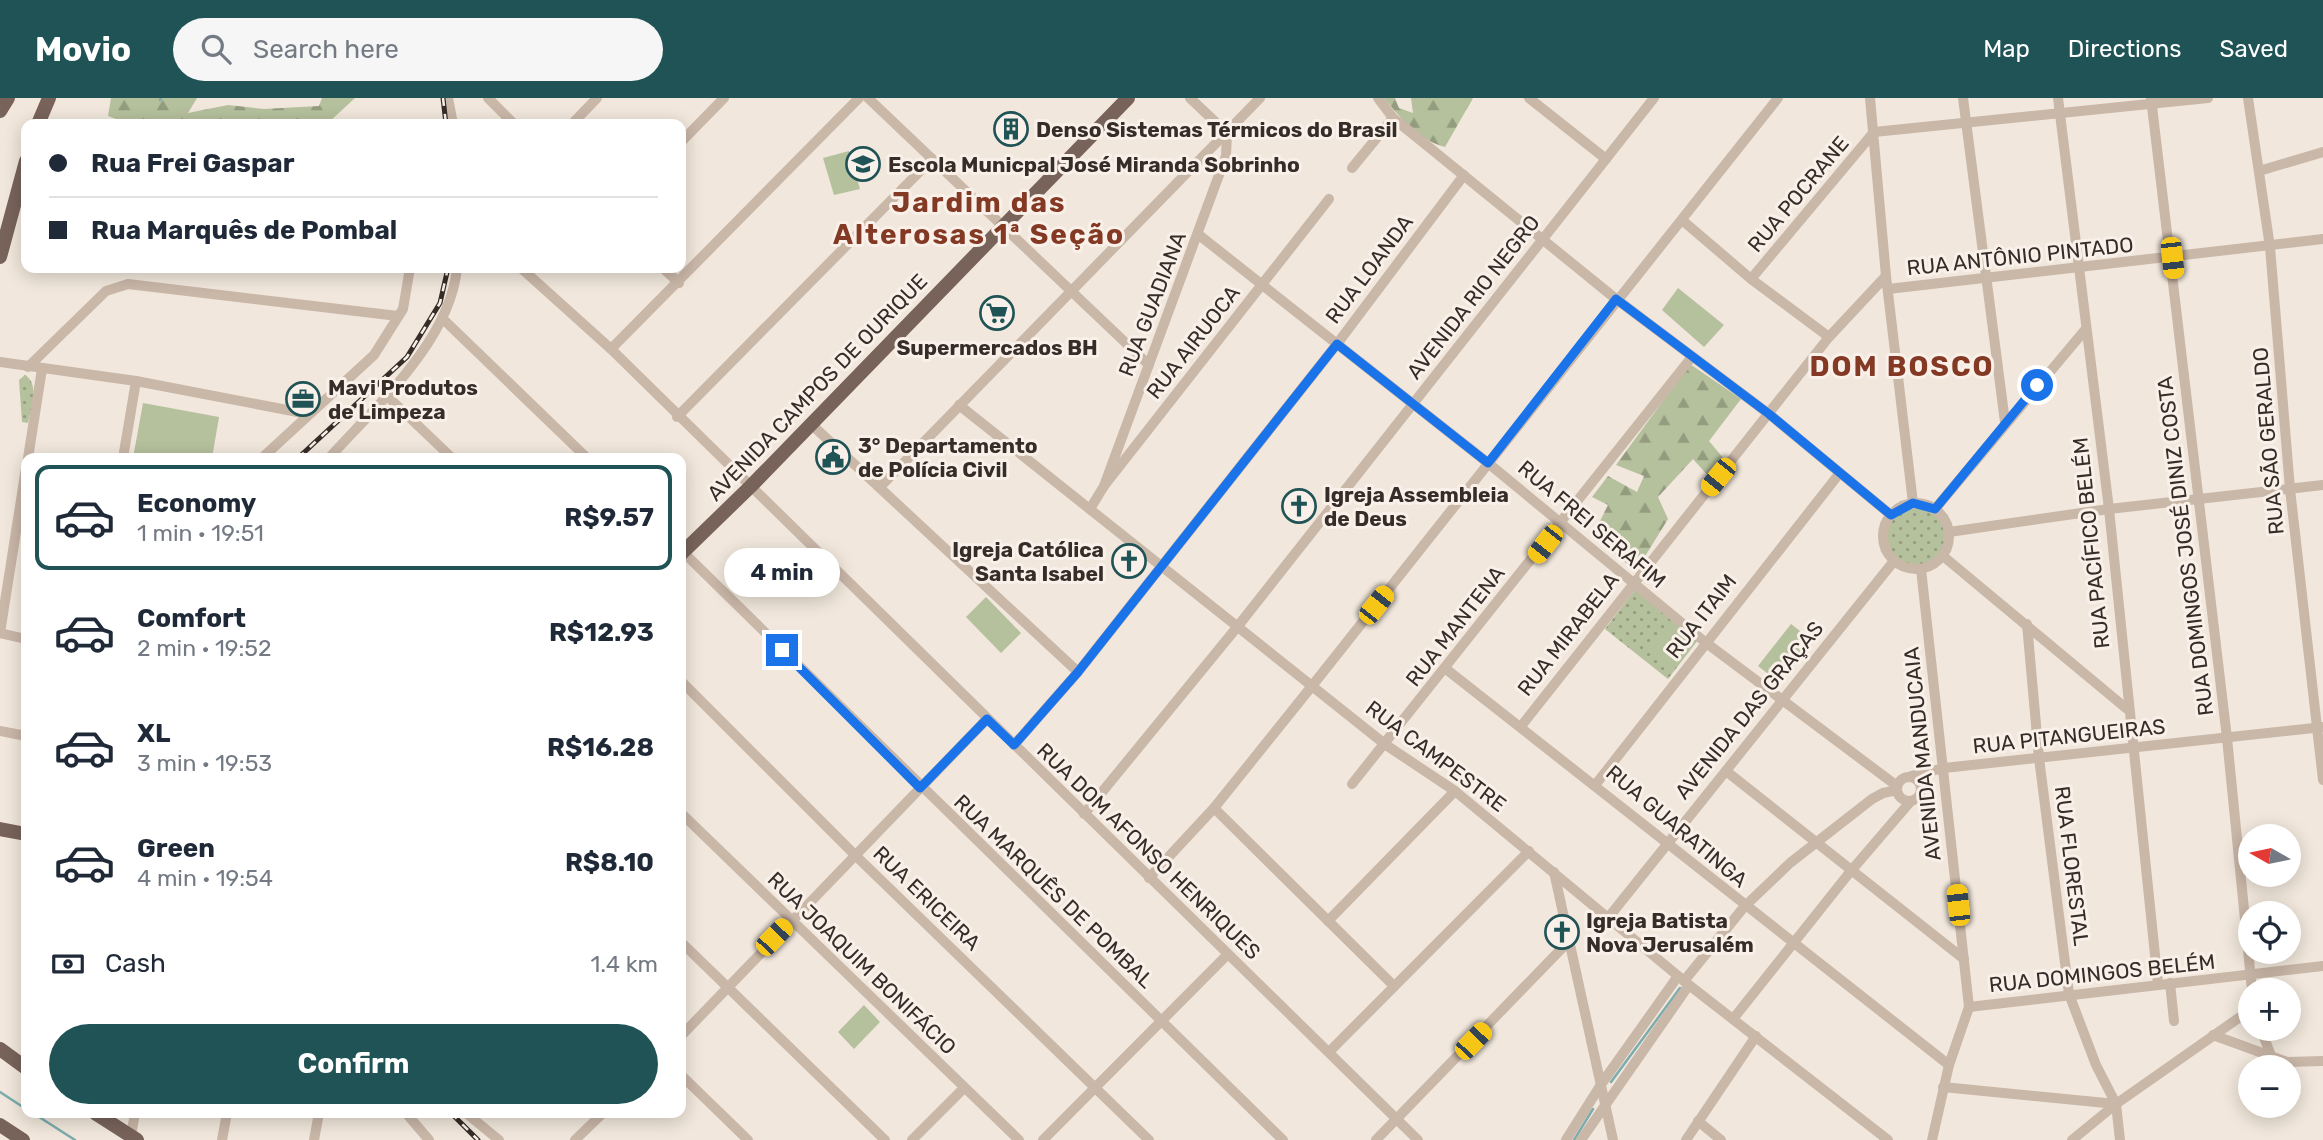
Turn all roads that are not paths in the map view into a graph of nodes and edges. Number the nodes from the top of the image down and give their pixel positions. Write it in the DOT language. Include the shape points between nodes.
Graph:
graph roads {
  1 [pos="8,98"];
  2 [pos="49,98"];
  3 [pos="449,98"];
  4 [pos="488,98"];
  5 [pos="597,98"];
  6 [pos="724,98"];
  7 [pos="859,98"];
  8 [pos="868,98"];
  9 [pos="1128,98"];
  10 [pos="1190,98"];
  11 [pos="1261,98"];
  12 [pos="1378,98"];
  13 [pos="1530,98"];
  14 [pos="1654,98"];
  15 [pos="1778,98"];
  16 [pos="1870,98"];
  17 [pos="1963,98"];
  18 [pos="2058,98"];
  19 [pos="2208,98"];
  20 [pos="2248,98"];
  21 [pos="2152,102"];
  22 [pos="0,111"];
  23 [pos="2059,115"];
  24 [pos="1393,118"];
  25 [pos="40,119"];
  26 [pos="452,119"];
  27 [pos="509,119"];
  28 [pos="577,119"];
  29 [pos="1966,124"];
  30 [pos="1874,132"];
  31 [pos="1227,133"];
  32 [pos="686,137"];
  33 [pos="2323,152"];
  34 [pos="932,159"];
  35 [pos="1606,159"];
  36 [pos="1352,168"];
  37 [pos="2259,172"];
  38 [pos="1464,175"];
  39 [pos="21,179"];
  40 [pos="1329,199"];
  41 [pos="1682,220"];
  42 [pos="1002,227"];
  43 [pos="0,234"];
  44 [pos="1199,235"];
  45 [pos="1542,239"];
  46 [pos="2323,239"];
  47 [pos="2270,247"];
  48 [pos="0,256"];
  49 [pos="2172,258"];
  50 [pos="2078,269"];
  51 [pos="409,273"];
  52 [pos="456,273"];
  53 [pos="527,273"];
  54 [pos="668,273"];
  55 [pos="1886,276"];
  56 [pos="1751,279"];
  57 [pos="1986,279"];
  58 [pos="679,283"];
  59 [pos="1262,285"];
  60 [pos="1888,289"];
  61 [pos="1070,293"];
  62 [pos="1616,299"];
  63 [pos="398,316"];
  64 [pos="443,319"];
  65 [pos="2085,330"];
  66 [pos="1829,337"];
  67 [pos="1337,344"];
  68 [pos="611,349"];
  69 [pos="1691,358"];
  70 [pos="0,362"];
  71 [pos="1149,365"];
  72 [pos="28,367"];
  73 [pos="42,369"];
  74 [pos="136,382"];
  75 [pos="386,395"];
  76 [pos="1414,404"];
  77 [pos="959,405"];
  78 [pos="308,414"];
  79 [pos="1769,414"];
  80 [pos="677,416"];
  81 [pos="2005,422"];
  82 [pos="811,424"];
  83 [pos="29,453"];
  84 [pos="123,453"];
  85 [pos="267,453"];
  86 [pos="334,453"];
  87 [pos="447,453"];
  88 [pos="582,453"];
  89 [pos="1488,463"];
  90 [pos="1839,474"];
  91 [pos="2323,485"];
  92 [pos="751,486"];
  93 [pos="1104,486"];
  94 [pos="880,487"];
  95 [pos="2290,489"];
  96 [pos="2198,499"];
  97 [pos="21,500"];
  98 [pos="1913,503"];
  99 [pos="1090,509"];
  100 [pos="1935,509"];
  101 [pos="2109,509"];
  102 [pos="1891,515"];
  103 [pos="1561,524"];
  104 [pos="1949,532"];
  105 [pos="686,547"];
  106 [pos="1943,556"];
  107 [pos="686,557"];
  108 [pos="1894,561"];
  109 [pos="1161,564"];
  110 [pos="1922,569"];
  111 [pos="1632,583"];
  112 [pos="2027,624"];
  113 [pos="1238,626"];
  114 [pos="0,633"];
  115 [pos="21,638"];
  116 [pos="1705,642"];
  117 [pos="1446,668"];
  118 [pos="1078,672"];
  119 [pos="686,686"];
  120 [pos="1312,686"];
  121 [pos="1782,698"];
  122 [pos="2127,709"];
  123 [pos="987,719"];
  124 [pos="1522,725"];
  125 [pos="2320,727"];
  126 [pos="0,731"];
  127 [pos="21,735"];
  128 [pos="2227,738"];
  129 [pos="1014,745"];
  130 [pos="1386,745"];
  131 [pos="2132,749"];
  132 [pos="2039,758"];
  133 [pos="1940,769"];
  134 [pos="1726,771"];
  135 [pos="1911,776"];
  136 [pos="2323,780"];
  137 [pos="1352,784"];
  138 [pos="1596,784"];
  139 [pos="1922,787"];
  140 [pos="920,788"];
  141 [pos="1897,788"];
  142 [pos="1455,791"];
  143 [pos="1911,801"];
  144 [pos="1214,808"];
  145 [pos="1084,814"];
  146 [pos="686,818"];
  147 [pos="0,829"];
  148 [pos="21,833"];
  149 [pos="1814,841"];
  150 [pos="1666,845"];
  151 [pos="1529,851"];
  152 [pos="855,855"];
  153 [pos="1554,872"];
  154 [pos="1850,872"];
  155 [pos="1149,878"];
  156 [pos="1744,907"];
  157 [pos="1608,918"];
  158 [pos="1328,920"];
  159 [pos="789,921"];
  160 [pos="1567,943"];
  161 [pos="1792,944"];
  162 [pos="686,947"];
  163 [pos="1227,955"];
  164 [pos="1964,959"];
  165 [pos="2323,966"];
  166 [pos="2250,977"];
  167 [pos="1684,981"];
  168 [pos="2164,984"];
  169 [pos="727,986"];
  170 [pos="1394,986"];
  171 [pos="2068,994"];
  172 [pos="1969,1007"];
  173 [pos="2238,1018"];
  174 [pos="1733,1019"];
  175 [pos="1160,1021"];
  176 [pos="2174,1021"];
  177 [pos="686,1031"];
  178 [pos="2213,1035"];
  179 [pos="1756,1037"];
  180 [pos="0,1049"];
  181 [pos="1330,1051"];
  182 [pos="2268,1055"];
  183 [pos="2323,1061"];
  184 [pos="2301,1062"];
  185 [pos="21,1064"];
  186 [pos="1949,1065"];
  187 [pos="686,1080"];
  188 [pos="1602,1083"];
  189 [pos="1943,1087"];
  190 [pos="964,1088"];
  191 [pos="1096,1088"];
  192 [pos="1604,1104"];
  193 [pos="2116,1104"];
  194 [pos="103,1118"];
  195 [pos="135,1118"];
  196 [pos="226,1118"];
  197 [pos="318,1118"];
  198 [pos="410,1118"];
  199 [pos="474,1118"];
  200 [pos="598,1118"];
  201 [pos="1397,1120"];
  202 [pos="1698,1121"];
  203 [pos="0,1125"];
  204 [pos="134,1138"];
  205 [pos="23,1140"];
  206 [pos="222,1140"];
  207 [pos="314,1140"];
  208 [pos="429,1140"];
  209 [pos="499,1140"];
  210 [pos="575,1140"];
  211 [pos="748,1140"];
  212 [pos="885,1140"];
  213 [pos="912,1140"];
  214 [pos="1019,1140"];
  215 [pos="1043,1140"];
  216 [pos="1149,1140"];
  217 [pos="1283,1140"];
  218 [pos="1376,1140"];
  219 [pos="1418,1140"];
  220 [pos="1566,1140"];
  221 [pos="1581,1140"];
  222 [pos="1614,1140"];
  223 [pos="1686,1140"];
  224 [pos="1721,1140"];
  225 [pos="1888,1140"];
  226 [pos="1932,1140"];
  227 [pos="2072,1140"];
  228 [pos="2120,1140"];
  1 -- 22 [label="main road"];
  2 -- 25 [label="main road"];
  3 -- 26 [label="street"];
  4 -- 27 [label="street"];
  5 -- 28 [label="street"];
  6 -- 32 [label="street"];
  7 -- 58 [label="street"];
  8 -- 34 [label="street"];
  9 -- 42 [label="main road, AVENIDA CAMPOS DE OURIQUE"];
  10 -- 31 [label="street"];
  11 -- 31 [label="street"];
  12 -- 24 [label="street"];
  13 -- 35 [label="street"];
  14 -- 35 [label="street, AVENIDA RIO NEGRO"];
  15 -- 41 [label="street"];
  16 -- 30 [label="street"];
  17 -- 29 [label="street"];
  18 -- 23 [label="street, RUA PACÍFICO BELÉM"];
  19 -- 21 [label="street, RUA POCRANE"];
  20 -- 37 [label="street, RUA SÃO GERALDO"];
  21 -- 23 [label="street, RUA POCRANE"];
  21 -- 49 [label="street, RUA DOMINGOS JOSÉ DINIZ COSTA"];
  23 -- 29 [label="street, RUA POCRANE"];
  23 -- 50 [label="street, RUA PACÍFICO BELÉM"];
  24 -- 36 [label="street"];
  24 -- 38 [label="street"];
  29 -- 30 [label="street, RUA POCRANE"];
  29 -- 57 [label="street"];
  30 -- 55 [label="street"];
  30 -- 56 [label="street, RUA POCRANE"];
  31 -- 44 [label="street, RUA GUADIANA" via="1226,156"];
  31 -- 61 [label="street"];
  33 -- 37 [label="street"];
  34 -- 42 [label="street"];
  34 -- 80 [label="street"];
  35 -- 45 [label="street, AVENIDA RIO NEGRO"];
  37 -- 47 [label="street, RUA SÃO GERALDO"];
  38 -- 45 [label="street"];
  38 -- 67 [label="street, RUA LOANDA"];
  39 -- 48 [label="main road"];
  40 -- 59 [label="street, RUA AIRUOCA"];
  41 -- 56 [label="street"];
  41 -- 62 [label="street"];
  42 -- 61 [label="street"];
  42 -- 82 [label="main road, AVENIDA CAMPOS DE OURIQUE"];
  43 -- 48 [label="main road"];
  44 -- 59 [label="street, RUA FREI SERAFIM"];
  44 -- 71 [label="street, RUA GUADIANA"];
  45 -- 62 [label="street"];
  45 -- 76 [label="street, AVENIDA RIO NEGRO"];
  46 -- 47 [label="street, RUA ANTÔNIO PINTADO"];
  47 -- 49 [label="street, RUA ANTÔNIO PINTADO"];
  47 -- 95 [label="street, RUA SÃO GERALDO"];
  49 -- 50 [label="street, RUA ANTÔNIO PINTADO"];
  49 -- 96 [label="street, RUA DOMINGOS JOSÉ DINIZ COSTA"];
  50 -- 57 [label="street, RUA ANTÔNIO PINTADO"];
  50 -- 65 [label="street, RUA PACÍFICO BELÉM"];
  51 -- 63 [label="street"];
  52 -- 64 [label="street"];
  53 -- 68 [label="street, RUA DOM AFONSO HENRIQUES"];
  54 -- 58 [label="street"];
  55 -- 60 [label="street"];
  55 -- 66 [label="street, RUA MIRABELA"];
  56 -- 66 [label="street"];
  57 -- 60 [label="street, RUA ANTÔNIO PINTADO"];
  57 -- 81 [label="street"];
  58 -- 68 [label="street"];
  59 -- 67 [label="street, RUA FREI SERAFIM"];
  59 -- 93 [label="street, RUA AIRUOCA"];
  60 -- 98 [label="street"];
  61 -- 71 [label="street"];
  61 -- 77 [label="street"];
  62 -- 69 [label="street"];
  62 -- 89 [label="street"];
  63 -- 72 [label="street" via="128,284 106,291"];
  63 -- 78 [label="street" via="374,355"];
  64 -- 75 [label="street"];
  64 -- 88 [label="street"];
  65 -- 81 [label="street"];
  65 -- 101 [label="street, RUA PACÍFICO BELÉM"];
  66 -- 79 [label="street, RUA MIRABELA"];
  67 -- 76 [label="street, RUA FREI SERAFIM"];
  67 -- 109 [label="street, RUA LOANDA"];
  68 -- 80 [label="street, RUA DOM AFONSO HENRIQUES"];
  69 -- 79 [label="street"];
  69 -- 103 [label="street, RUA MANTENA"];
  70 -- 72 [label="street"];
  71 -- 93 [label="street, RUA GUADIANA"];
  72 -- 73 [label="street"];
  73 -- 74 [label="street"];
  73 -- 83 [label="street"];
  74 -- 78 [label="street"];
  74 -- 84 [label="street"];
  75 -- 86 [label="street"];
  75 -- 87 [label="street"];
  76 -- 89 [label="street, RUA FREI SERAFIM"];
  76 -- 113 [label="street, AVENIDA RIO NEGRO"];
  77 -- 94 [label="street"];
  77 -- 99 [label="street, RUA CAMPESTRE"];
  78 -- 85 [label="street"];
  79 -- 90 [label="street"];
  79 -- 111 [label="street, RUA MIRABELA"];
  80 -- 92 [label="street, RUA DOM AFONSO HENRIQUES"];
  81 -- 100 [label="street"];
  82 -- 92 [label="main road, AVENIDA CAMPOS DE OURIQUE"];
  82 -- 94 [label="street"];
  89 -- 103 [label="street, RUA FREI SERAFIM"];
  89 -- 120 [label="street"];
  90 -- 102 [label="street"];
  90 -- 116 [label="street, RUA ITAIM"];
  91 -- 95 [label="street"];
  92 -- 105 [label="main road, AVENIDA CAMPOS DE OURIQUE"];
  92 -- 123 [label="street, RUA DOM AFONSO HENRIQUES"];
  93 -- 99 [label="street, RUA AIRUOCA"];
  94 -- 118 [label="street"];
  95 -- 96 [label="street"];
  95 -- 125 [label="street, RUA SÃO GERALDO"];
  96 -- 101 [label="street"];
  96 -- 128 [label="street, RUA DOMINGOS JOSÉ DINIZ COSTA"];
  97 -- 114 [label="street"];
  98 -- 100 [label="street"];
  98 -- 102 [label="street"];
  99 -- 109 [label="street, RUA CAMPESTRE"];
  100 -- 104 [label="street"];
  101 -- 104 [label="street"];
  101 -- 122 [label="street, RUA PACÍFICO BELÉM"];
  102 -- 108 [label="street" via="1883,539"];
  103 -- 111 [label="street, RUA FREI SERAFIM"];
  103 -- 117 [label="street, RUA MANTENA"];
  104 -- 106 [label="street"];
  106 -- 110 [label="street"];
  106 -- 112 [label="street"];
  107 -- 140 [label="street, RUA MARQUÊS DE POMBAL"];
  108 -- 110 [label="street"];
  108 -- 121 [label="street, AVENIDA DAS GRAÇAS"];
  109 -- 113 [label="street, RUA CAMPESTRE"];
  109 -- 118 [label="street, RUA LOANDA"];
  110 -- 133 [label="street, AVENIDA MANDUCAIA"];
  111 -- 116 [label="street, RUA FREI SERAFIM"];
  111 -- 124 [label="street, RUA MIRABELA"];
  112 -- 122 [label="street"];
  112 -- 132 [label="street, RUA FLORESTAL"];
  113 -- 120 [label="street, RUA CAMPESTRE"];
  113 -- 145 [label="street, AVENIDA RIO NEGRO"];
  114 -- 115 [label="street"];
  116 -- 121 [label="street, RUA FREI SERAFIM"];
  116 -- 138 [label="street, RUA ITAIM"];
  117 -- 124 [label="street, RUA GUARATINGA"];
  117 -- 130 [label="street, RUA MANTENA"];
  118 -- 129 [label="street, RUA LOANDA"];
  119 -- 152 [label="street, RUA ERICEIRA"];
  120 -- 130 [label="street, RUA CAMPESTRE"];
  120 -- 144 [label="street"];
  121 -- 134 [label="street, AVENIDA DAS GRAÇAS"];
  121 -- 141 [label="street, RUA FREI SERAFIM"];
  122 -- 131 [label="street, RUA PACÍFICO BELÉM"];
  123 -- 129 [label="street, RUA DOM AFONSO HENRIQUES"];
  123 -- 140 [label="street"];
  124 -- 138 [label="street, RUA GUARATINGA"];
  125 -- 128 [label="street, RUA PITANGUEIRAS"];
  125 -- 136 [label="street, RUA SÃO GERALDO"];
  126 -- 127 [label="street"];
  128 -- 131 [label="street, RUA PITANGUEIRAS"];
  128 -- 166 [label="street, RUA DOMINGOS JOSÉ DINIZ COSTA"];
  129 -- 145 [label="street, RUA DOM AFONSO HENRIQUES"];
  130 -- 137 [label="street, RUA MANTENA"];
  130 -- 142 [label="street, RUA CAMPESTRE"];
  131 -- 132 [label="street, RUA PITANGUEIRAS"];
  131 -- 168 [label="street, RUA PACÍFICO BELÉM"];
  132 -- 133 [label="street, RUA PITANGUEIRAS"];
  132 -- 171 [label="street, RUA FLORESTAL"];
  133 -- 135 [label="street, RUA PITANGUEIRAS"];
  133 -- 139 [label="street"];
  133 -- 164 [label="street, AVENIDA MANDUCAIA"];
  134 -- 149 [label="street"];
  134 -- 150 [label="street, AVENIDA DAS GRAÇAS"];
  135 -- 139 [label="street"];
  135 -- 141 [label="street"];
  138 -- 150 [label="street, RUA GUARATINGA"];
  139 -- 143 [label="street" via="1918,798"];
  140 -- 152 [label="street"];
  140 -- 175 [label="street, RUA MARQUÊS DE POMBAL"];
  141 -- 143 [label="street" via="1903,800"];
  141 -- 149 [label="street"];
  142 -- 151 [label="street, RUA CAMPESTRE"];
  142 -- 158 [label="street"];
  143 -- 154 [label="street"];
  144 -- 155 [label="street"];
  144 -- 158 [label="street"];
  145 -- 155 [label="street, RUA DOM AFONSO HENRIQUES"];
  146 -- 159 [label="street, RUA JOAQUIM BONIFÁCIO"];
  147 -- 148 [label="main road"];
  149 -- 154 [label="street"];
  149 -- 156 [label="street"];
  150 -- 156 [label="street, RUA GUARATINGA"];
  150 -- 157 [label="street, AVENIDA DAS GRAÇAS"];
  151 -- 153 [label="street, RUA CAMPESTRE"];
  151 -- 170 [label="street"];
  152 -- 159 [label="street"];
  152 -- 191 [label="street, RUA ERICEIRA"];
  153 -- 157 [label="street, RUA CAMPESTRE"];
  153 -- 160 [label="street"];
  154 -- 161 [label="street"];
  154 -- 164 [label="street"];
  155 -- 163 [label="street, RUA DOM AFONSO HENRIQUES"];
  156 -- 161 [label="street, RUA GUARATINGA"];
  156 -- 167 [label="street"];
  157 -- 167 [label="street, RUA CAMPESTRE"];
  158 -- 170 [label="street"];
  159 -- 169 [label="street"];
  159 -- 190 [label="street, RUA JOAQUIM BONIFÁCIO"];
  160 -- 188 [label="street"];
  160 -- 201 [label="street"];
  161 -- 174 [label="street"];
  161 -- 186 [label="street, RUA GUARATINGA"];
  162 -- 169 [label="street"];
  163 -- 175 [label="street"];
  163 -- 181 [label="street, RUA DOM AFONSO HENRIQUES"];
  164 -- 172 [label="street, AVENIDA MANDUCAIA"];
  165 -- 166 [label="street, RUA DOMINGOS BELÉM"];
  166 -- 168 [label="street, RUA DOMINGOS BELÉM"];
  167 -- 174 [label="street, RUA CAMPESTRE"];
  167 -- 188 [label="street"];
  167 -- 192 [label="street"];
  168 -- 171 [label="street, RUA DOMINGOS BELÉM"];
  168 -- 176 [label="street, RUA PACÍFICO BELÉM"];
  169 -- 177 [label="street"];
  169 -- 212 [label="street"];
  170 -- 181 [label="street"];
  171 -- 172 [label="street, RUA DOMINGOS BELÉM"];
  171 -- 193 [label="street, RUA FLORESTAL"];
  172 -- 186 [label="street, AVENIDA MANDUCAIA"];
  173 -- 178 [label="street"];
  174 -- 179 [label="street, RUA CAMPESTRE"];
  175 -- 191 [label="street"];
  175 -- 217 [label="street, RUA MARQUÊS DE POMBAL"];
  178 -- 182 [label="street"];
  178 -- 193 [label="street"];
  179 -- 202 [label="street"];
  179 -- 225 [label="street, RUA CAMPESTRE"];
  180 -- 185 [label="main road"];
  181 -- 201 [label="street, RUA DOM AFONSO HENRIQUES"];
  183 -- 184 [label="street"];
  186 -- 189 [label="street, AVENIDA MANDUCAIA"];
  187 -- 211 [label="street"];
  188 -- 192 [label="street"];
  188 -- 220 [label="street"];
  189 -- 193 [label="street"];
  189 -- 226 [label="street, AVENIDA MANDUCAIA"];
  190 -- 213 [label="street"];
  190 -- 214 [label="street, RUA JOAQUIM BONIFÁCIO"];
  191 -- 215 [label="street"];
  191 -- 216 [label="street, RUA ERICEIRA"];
  192 -- 221 [label="street"];
  192 -- 222 [label="street"];
  193 -- 227 [label="street"];
  193 -- 228 [label="street"];
  194 -- 204 [label="main road"];
  195 -- 204 [label="street"];
  196 -- 206 [label="street"];
  197 -- 207 [label="street"];
  198 -- 208 [label="street"];
  199 -- 209 [label="street"];
  200 -- 210 [label="street"];
  201 -- 218 [label="street"];
  201 -- 219 [label="street, RUA DOM AFONSO HENRIQUES"];
  202 -- 223 [label="street"];
  202 -- 224 [label="street"];
  203 -- 205 [label="main road"];
}
